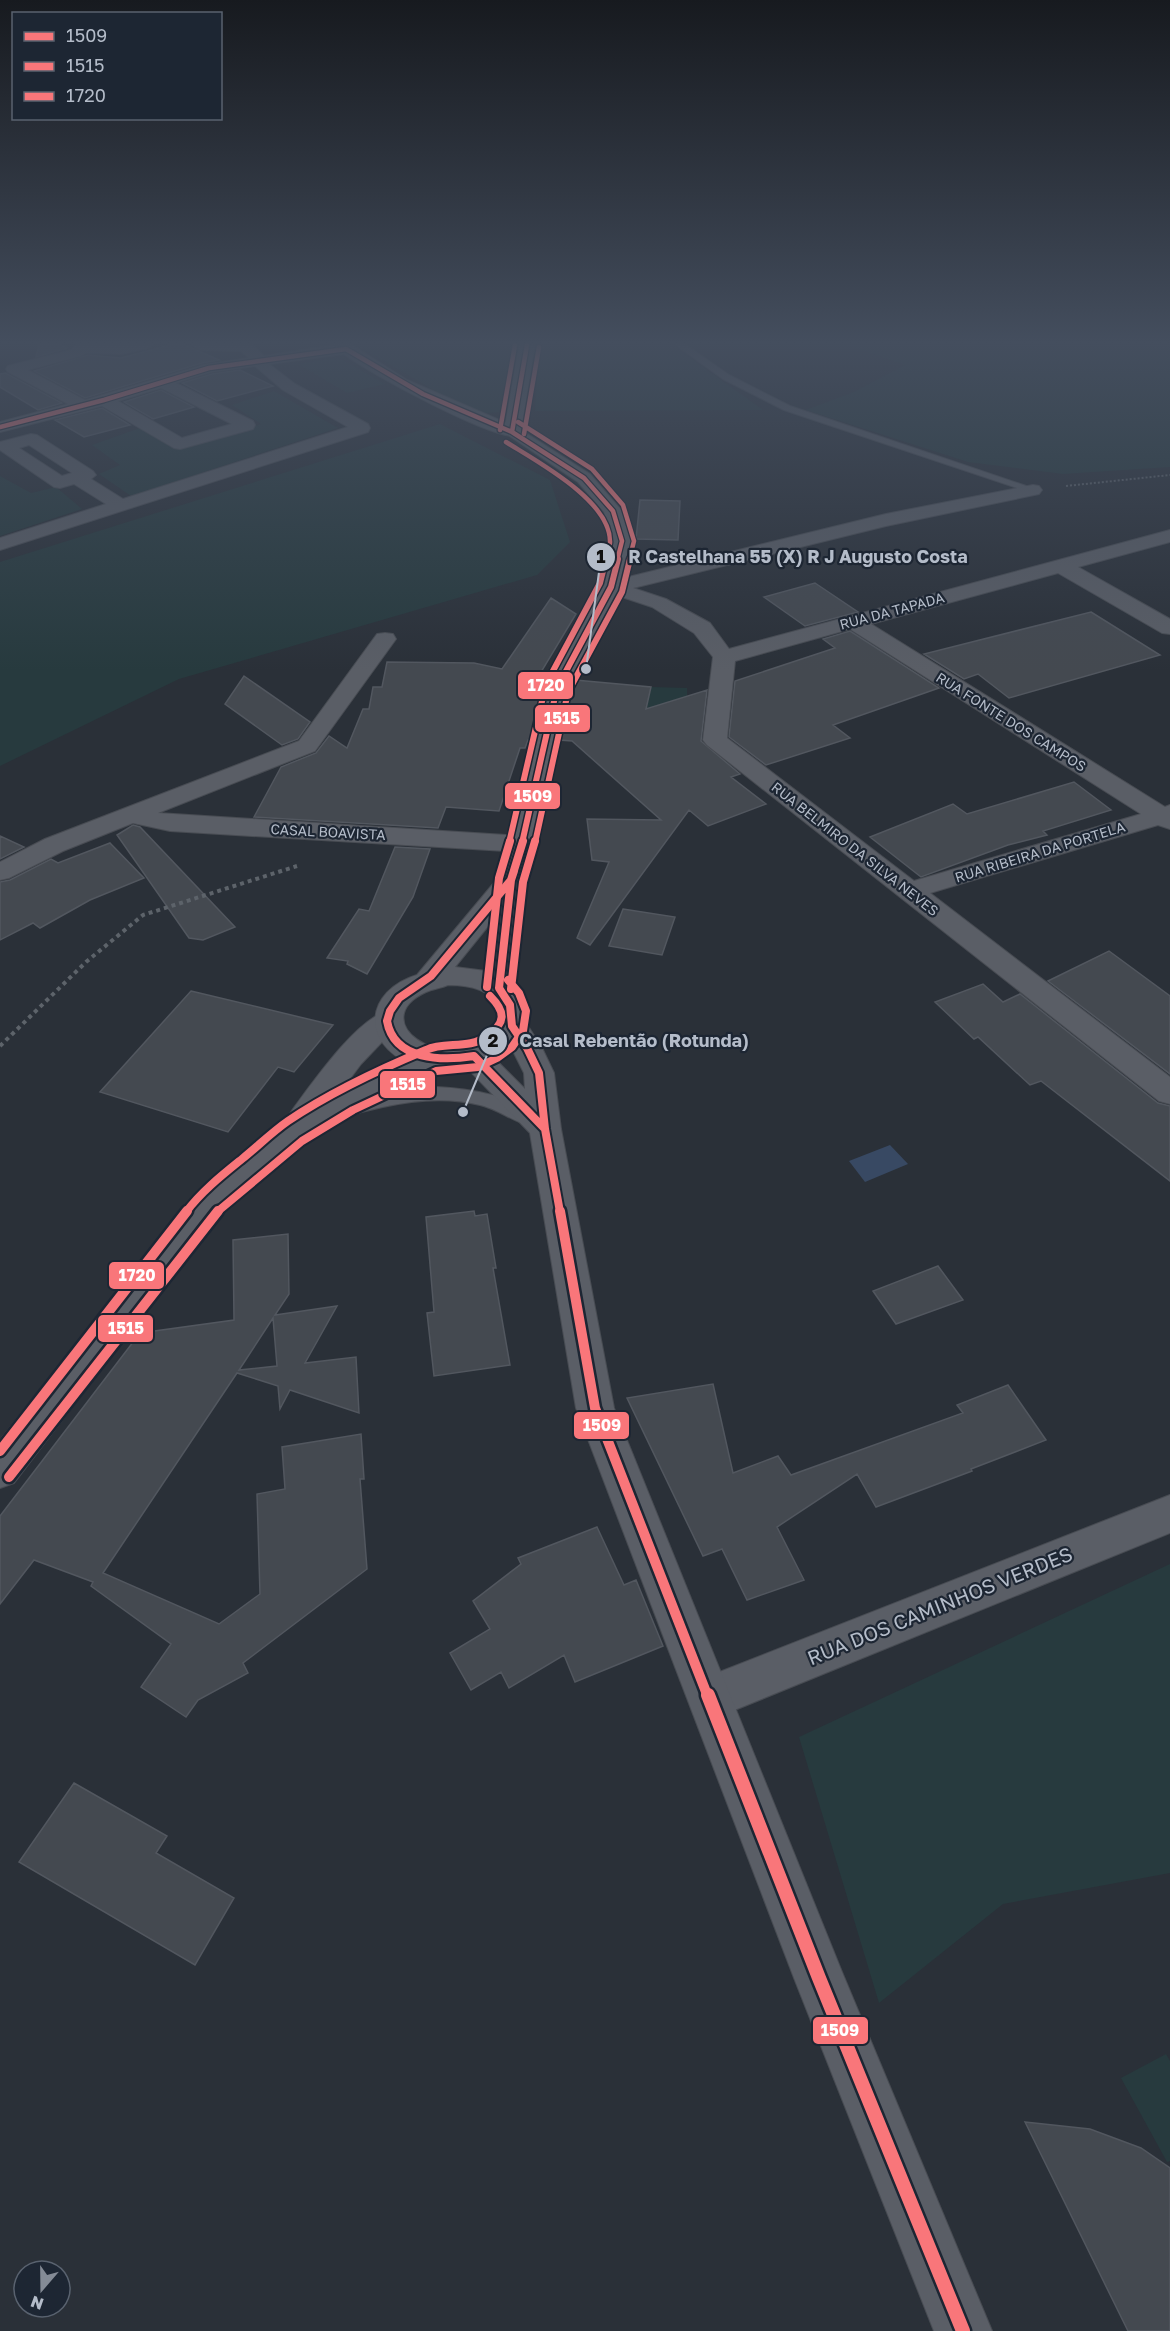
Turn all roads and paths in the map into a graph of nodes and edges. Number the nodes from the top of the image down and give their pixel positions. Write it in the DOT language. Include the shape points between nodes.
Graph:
graph roads {
  1 [pos="54,454"];
  2 [pos="283,454"];
  3 [pos="546,454"];
  4 [pos="924,454"];
  5 [pos="1170,475"];
  6 [pos="1033,490"];
  7 [pos="122,506"];
  8 [pos="1170,536"];
  9 [pos="0,544"];
  10 [pos="1061,566"];
  11 [pos="611,587"];
  12 [pos="853,622"];
  13 [pos="1170,628"];
  14 [pos="385,639"];
  15 [pos="724,657"];
  16 [pos="134,816"];
  17 [pos="1167,817"];
  18 [pos="522,844"];
  19 [pos="300,865"];
  20 [pos="0,872"];
  21 [pos="511,880"];
  22 [pos="909,891"];
  23 [pos="429,979"];
  24 [pos="499,988"];
  25 [pos="387,1021"];
  26 [pos="512,1026"];
  27 [pos="0,1046"];
  28 [pos="474,1056"];
  29 [pos="433,1059"];
  30 [pos="1170,1093"];
  31 [pos="544,1129"];
  32 [pos="295,1131"];
  33 [pos="0,1470"];
  34 [pos="1170,1514"];
  35 [pos="710,1698"];
  36 [pos="963,2331"];
  1 -- 7 [label="street" via="87,475 76,478"];
  2 -- 7 [label="street"];
  3 -- 11 [label="street" via="584,478 613,511 622,541"];
  4 -- 6 [label="lane"];
  5 -- 6 [label="path"];
  6 -- 11 [label="street" via="885,520"];
  7 -- 9 [label="street"];
  8 -- 10 [label="street, RUA DA TAPADA"];
  10 -- 12 [label="street, RUA DA TAPADA"];
  10 -- 13 [label="street"];
  11 -- 15 [label="street" via="659,603 702,628"];
  11 -- 18 [label="street" via="557,688"];
  12 -- 15 [label="street, RUA DA TAPADA"];
  12 -- 17 [label="street, RUA FONTE DOS CAMPOS"];
  14 -- 16 [label="street" via="307,746"];
  15 -- 22 [label="street, RUA BELMIRO DA SILVA NEVES" via="715,740"];
  16 -- 18 [label="street, CASAL BOAVISTA" via="170,823"];
  16 -- 20 [label="street" via="54,845"];
  17 -- 22 [label="street, RUA RIBEIRA DA PORTELA"];
  18 -- 21 [label="street"];
  19 -- 27 [label="path" via="143,915 86,962"];
  21 -- 23 [label="street"];
  21 -- 24 [label="street"];
  22 -- 30 [label="street, RUA BELMIRO DA SILVA NEVES"];
  23 -- 24 [label="street" via="466,976"];
  23 -- 25 [label="street" via="398,996"];
  24 -- 26 [label="street" via="509,999"];
  25 -- 29 [label="street" via="400,1045"];
  25 -- 32 [label="street" via="350,1057"];
  26 -- 28 [label="street" via="504,1038"];
  26 -- 31 [label="street" via="539,1073"];
  28 -- 29 [label="street"];
  28 -- 31 [label="street"];
  29 -- 32 [label="street" via="347,1099"];
  31 -- 32 [label="lane" via="490,1100 431,1093 369,1102"];
  31 -- 35 [label="street" via="595,1408"];
  32 -- 33 [label="street" via="211,1200"];
  34 -- 35 [label="street, RUA DOS CAMINHOS VERDES"];
  35 -- 36 [label="street"];
}
